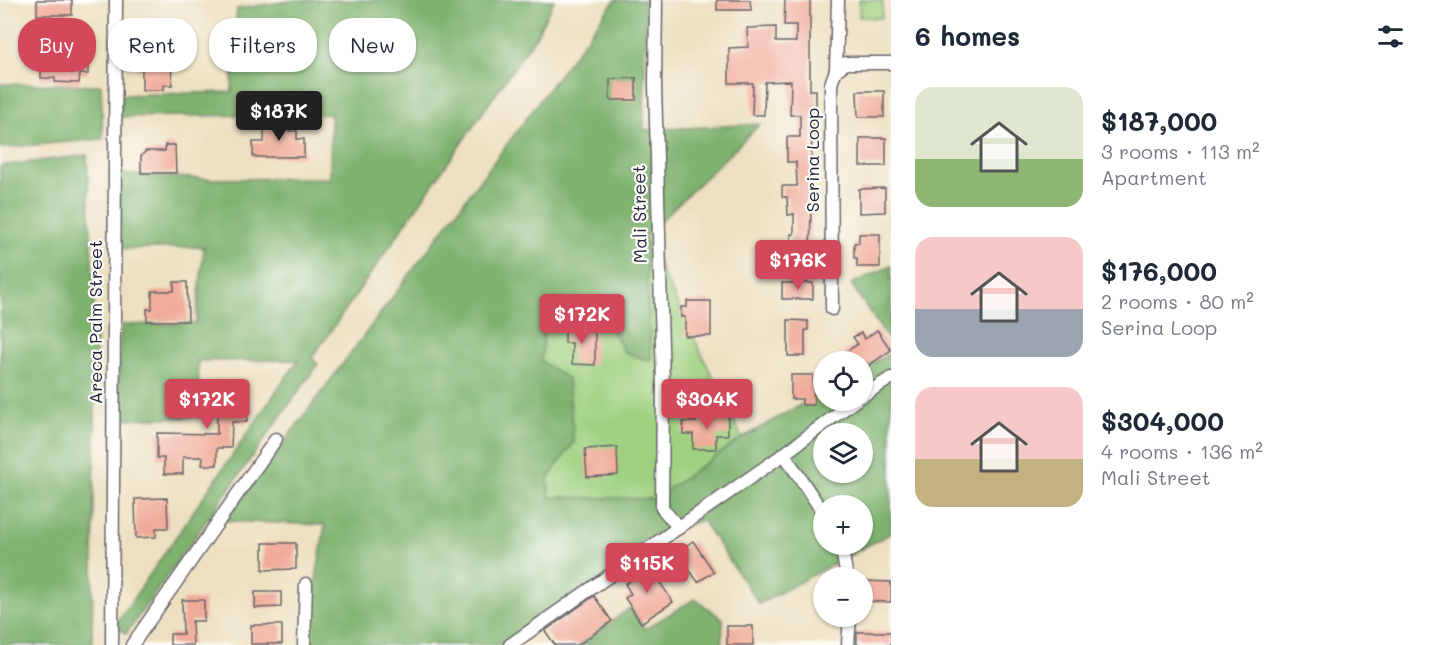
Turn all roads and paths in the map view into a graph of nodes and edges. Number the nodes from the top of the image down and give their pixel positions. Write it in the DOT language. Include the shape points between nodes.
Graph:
graph roads {
  1 [pos="116,0"];
  2 [pos="656,0"];
  3 [pos="838,0"];
  4 [pos="891,63"];
  5 [pos="836,70"];
  6 [pos="832,309"];
  7 [pos="891,378"];
  8 [pos="873,389"];
  9 [pos="841,411"];
  10 [pos="276,439"];
  11 [pos="784,454"];
  12 [pos="813,498"];
  13 [pos="679,528"];
  14 [pos="306,584"];
  15 [pos="849,627"];
  16 [pos="528,640"];
  17 [pos="112,645"];
  18 [pos="132,645"];
  19 [pos="304,645"];
  20 [pos="510,645"];
  21 [pos="848,645"];
  1 -- 17 [label="street, Areca Palm Street"];
  2 -- 13 [label="street, Mali Street" via="663,385 661,501"];
  3 -- 5 [label="street, Serina Loop"];
  4 -- 5 [label="street" via="846,63"];
  5 -- 6 [label="street, Serina Loop" via="831,84"];
  7 -- 8 [label="street"];
  9 -- 11 [label="street"];
  10 -- 18 [label="street"];
  11 -- 12 [label="street"];
  11 -- 13 [label="street"];
  13 -- 16 [label="street" via="577,597"];
  14 -- 19 [label="street"];
  15 -- 21 [label="street"];
  16 -- 20 [label="street"];
}
